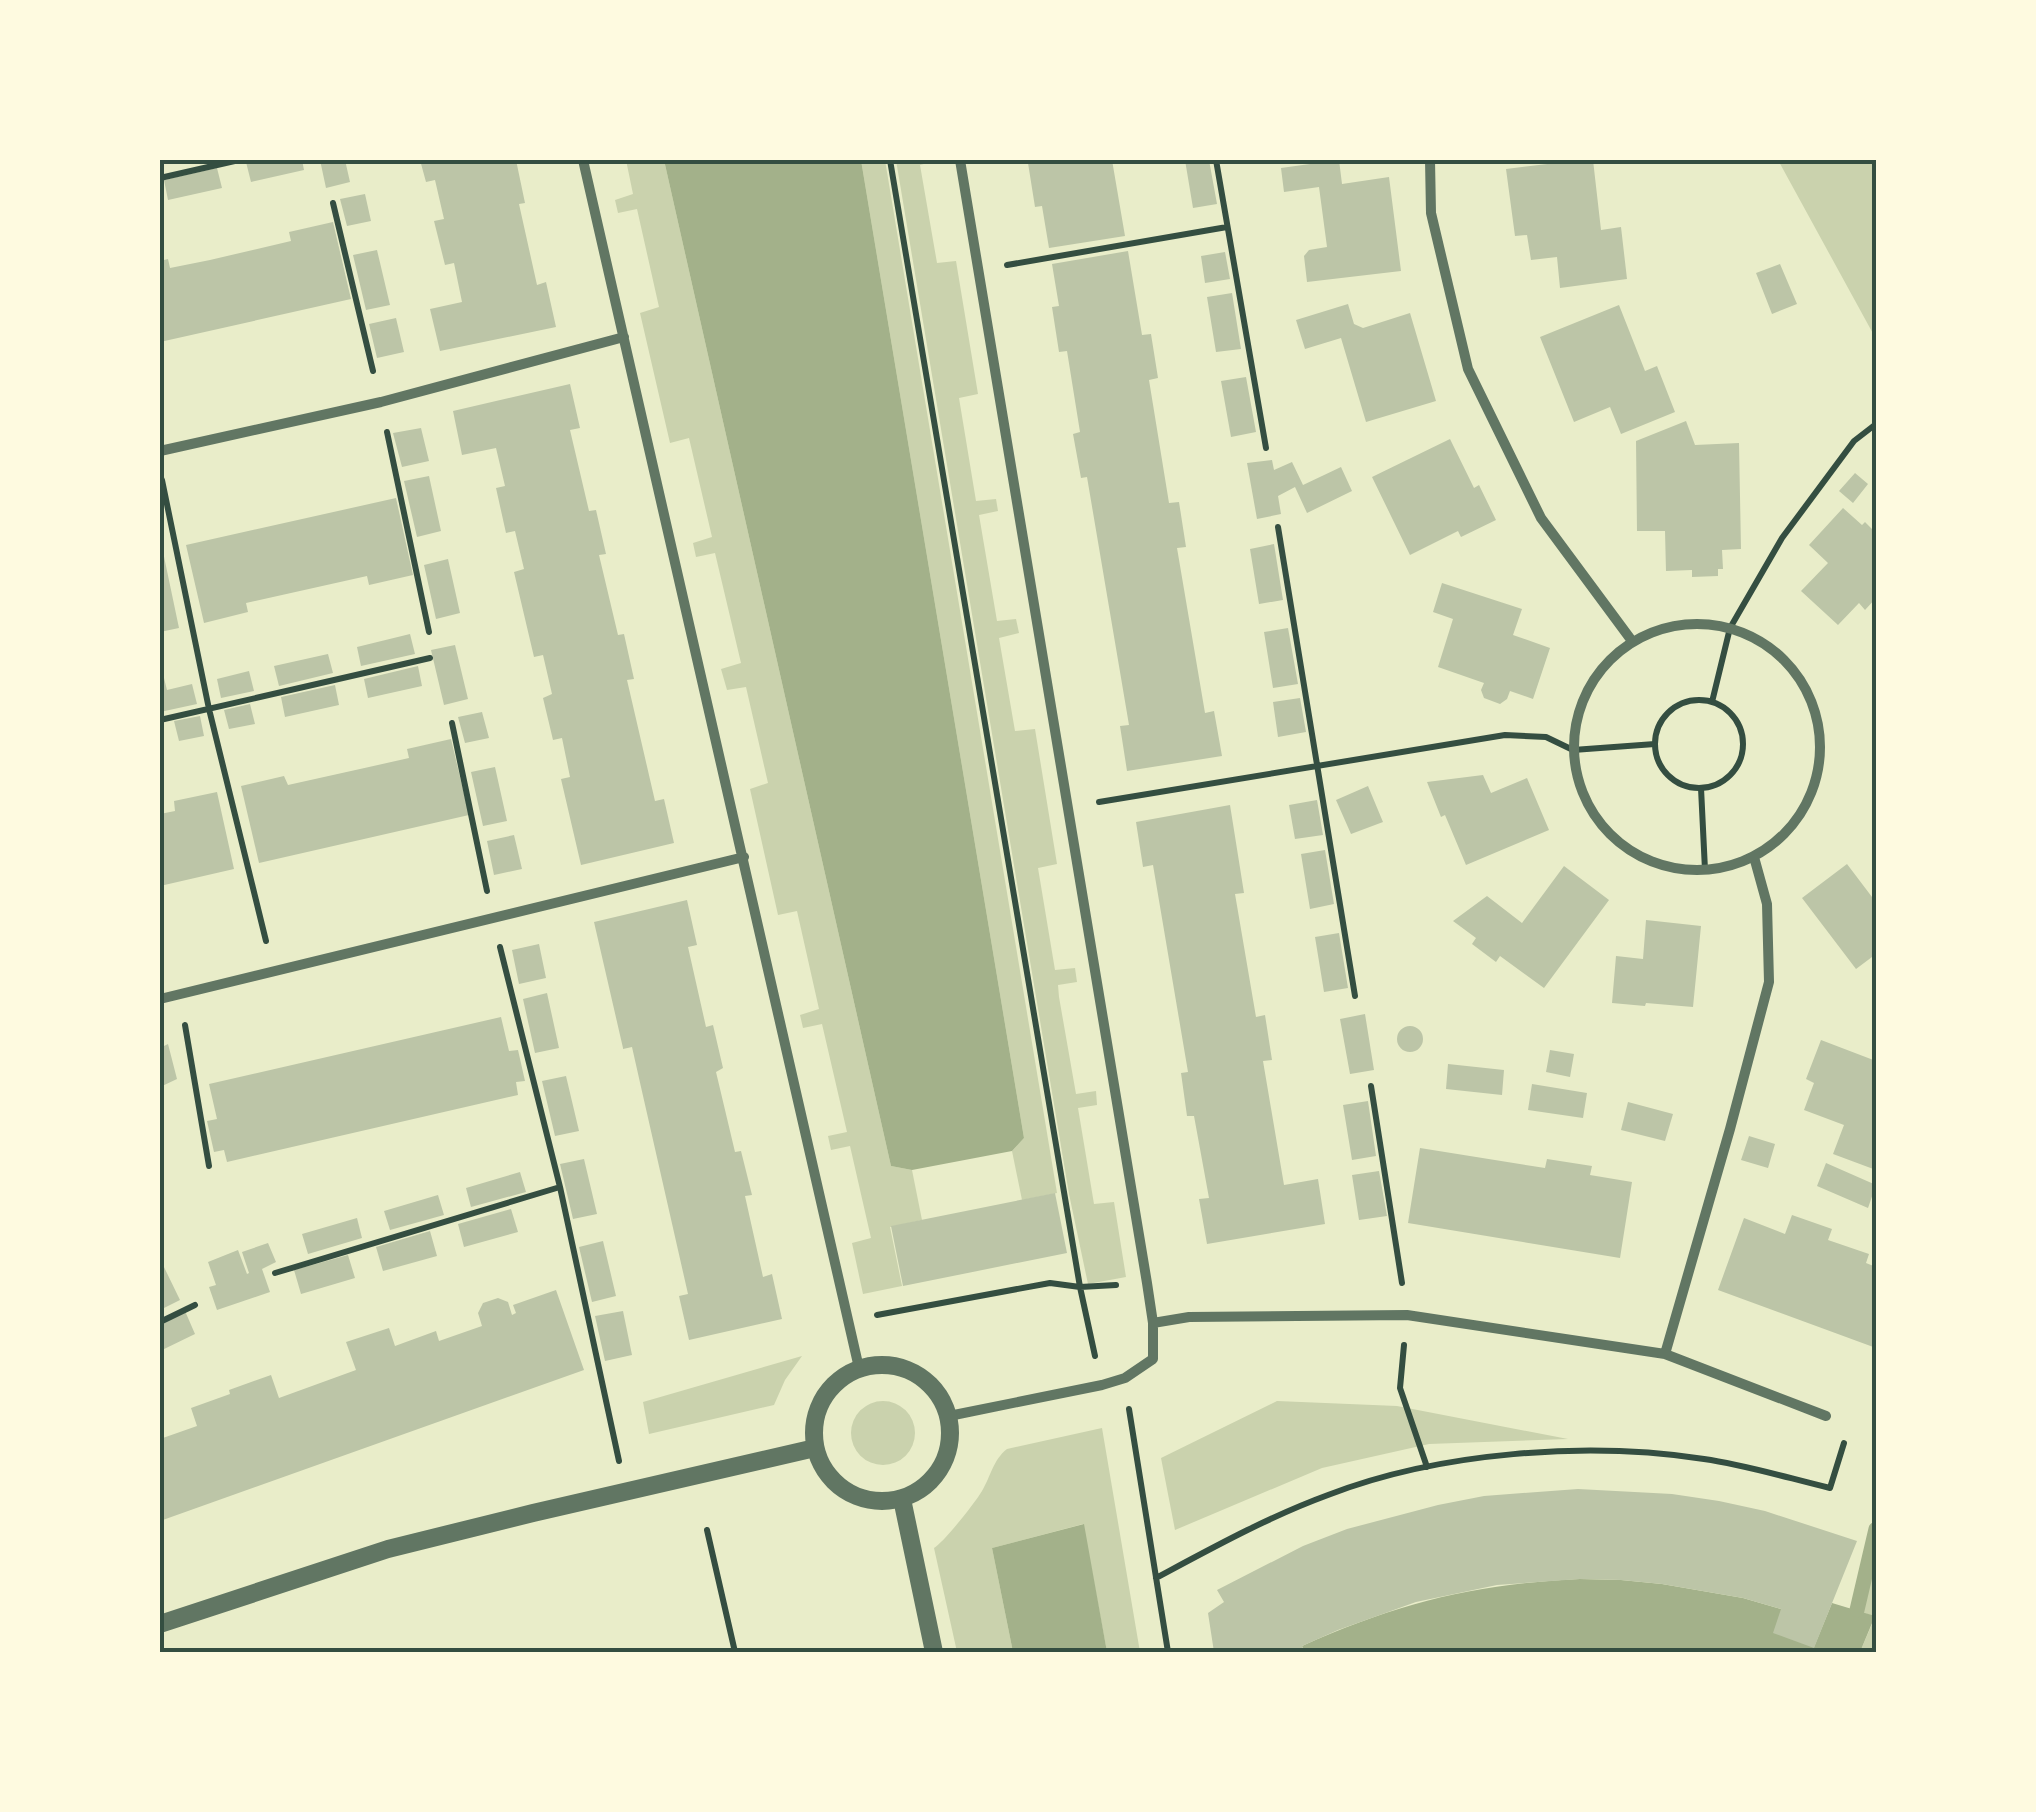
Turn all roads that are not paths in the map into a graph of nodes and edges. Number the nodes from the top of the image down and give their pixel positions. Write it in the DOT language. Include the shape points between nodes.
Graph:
graph roads {
  1 [pos="583,160"];
  2 [pos="960,160"];
  3 [pos="1430,160"];
  4 [pos="624,337"];
  5 [pos="160,451"];
  6 [pos="1632,641"];
  7 [pos="744,857"];
  8 [pos="1754,857"];
  9 [pos="160,999"];
  10 [pos="1152,1324"];
  11 [pos="1666,1354"];
  12 [pos="860,1368"];
  13 [pos="949,1416"];
  14 [pos="1826,1416"];
  15 [pos="815,1448"];
  16 [pos="902,1499"];
  17 [pos="160,1624"];
  18 [pos="934,1652"];
  1 -- 4 [label="street"];
  2 -- 10 [label="street"];
  3 -- 6 [label="street" via="1431,213 1468,369 1541,518"];
  4 -- 5 [label="street" via="381,402"];
  4 -- 7 [label="street"];
  6 -- 8 [label="street" via="1604,664 1580,704 1573,750 1591,813 1640,858 1672,869 1706,870"];
  6 -- 8 [label="street" via="1684,624 1730,628 1763,642 1811,698 1820,734 1818,771 1806,806"];
  7 -- 9 [label="street"];
  7 -- 12 [label="street"];
  8 -- 11 [label="street" via="1767,904 1769,982"];
  10 -- 11 [label="street" via="1189,1317 1407,1315"];
  10 -- 13 [label="street" via="1152,1359 1124,1378"];
  11 -- 14 [label="street"];
  12 -- 13 [label="street" via="878,1364 915,1372 942,1398"];
  12 -- 15 [label="street" via="822,1399"];
  13 -- 16 [label="street" via="942,1468 918,1493"];
  15 -- 16 [label="street" via="840,1488 869,1501"];
  15 -- 17 [label="street" via="388,1549"];
  16 -- 18 [label="street"];
}
